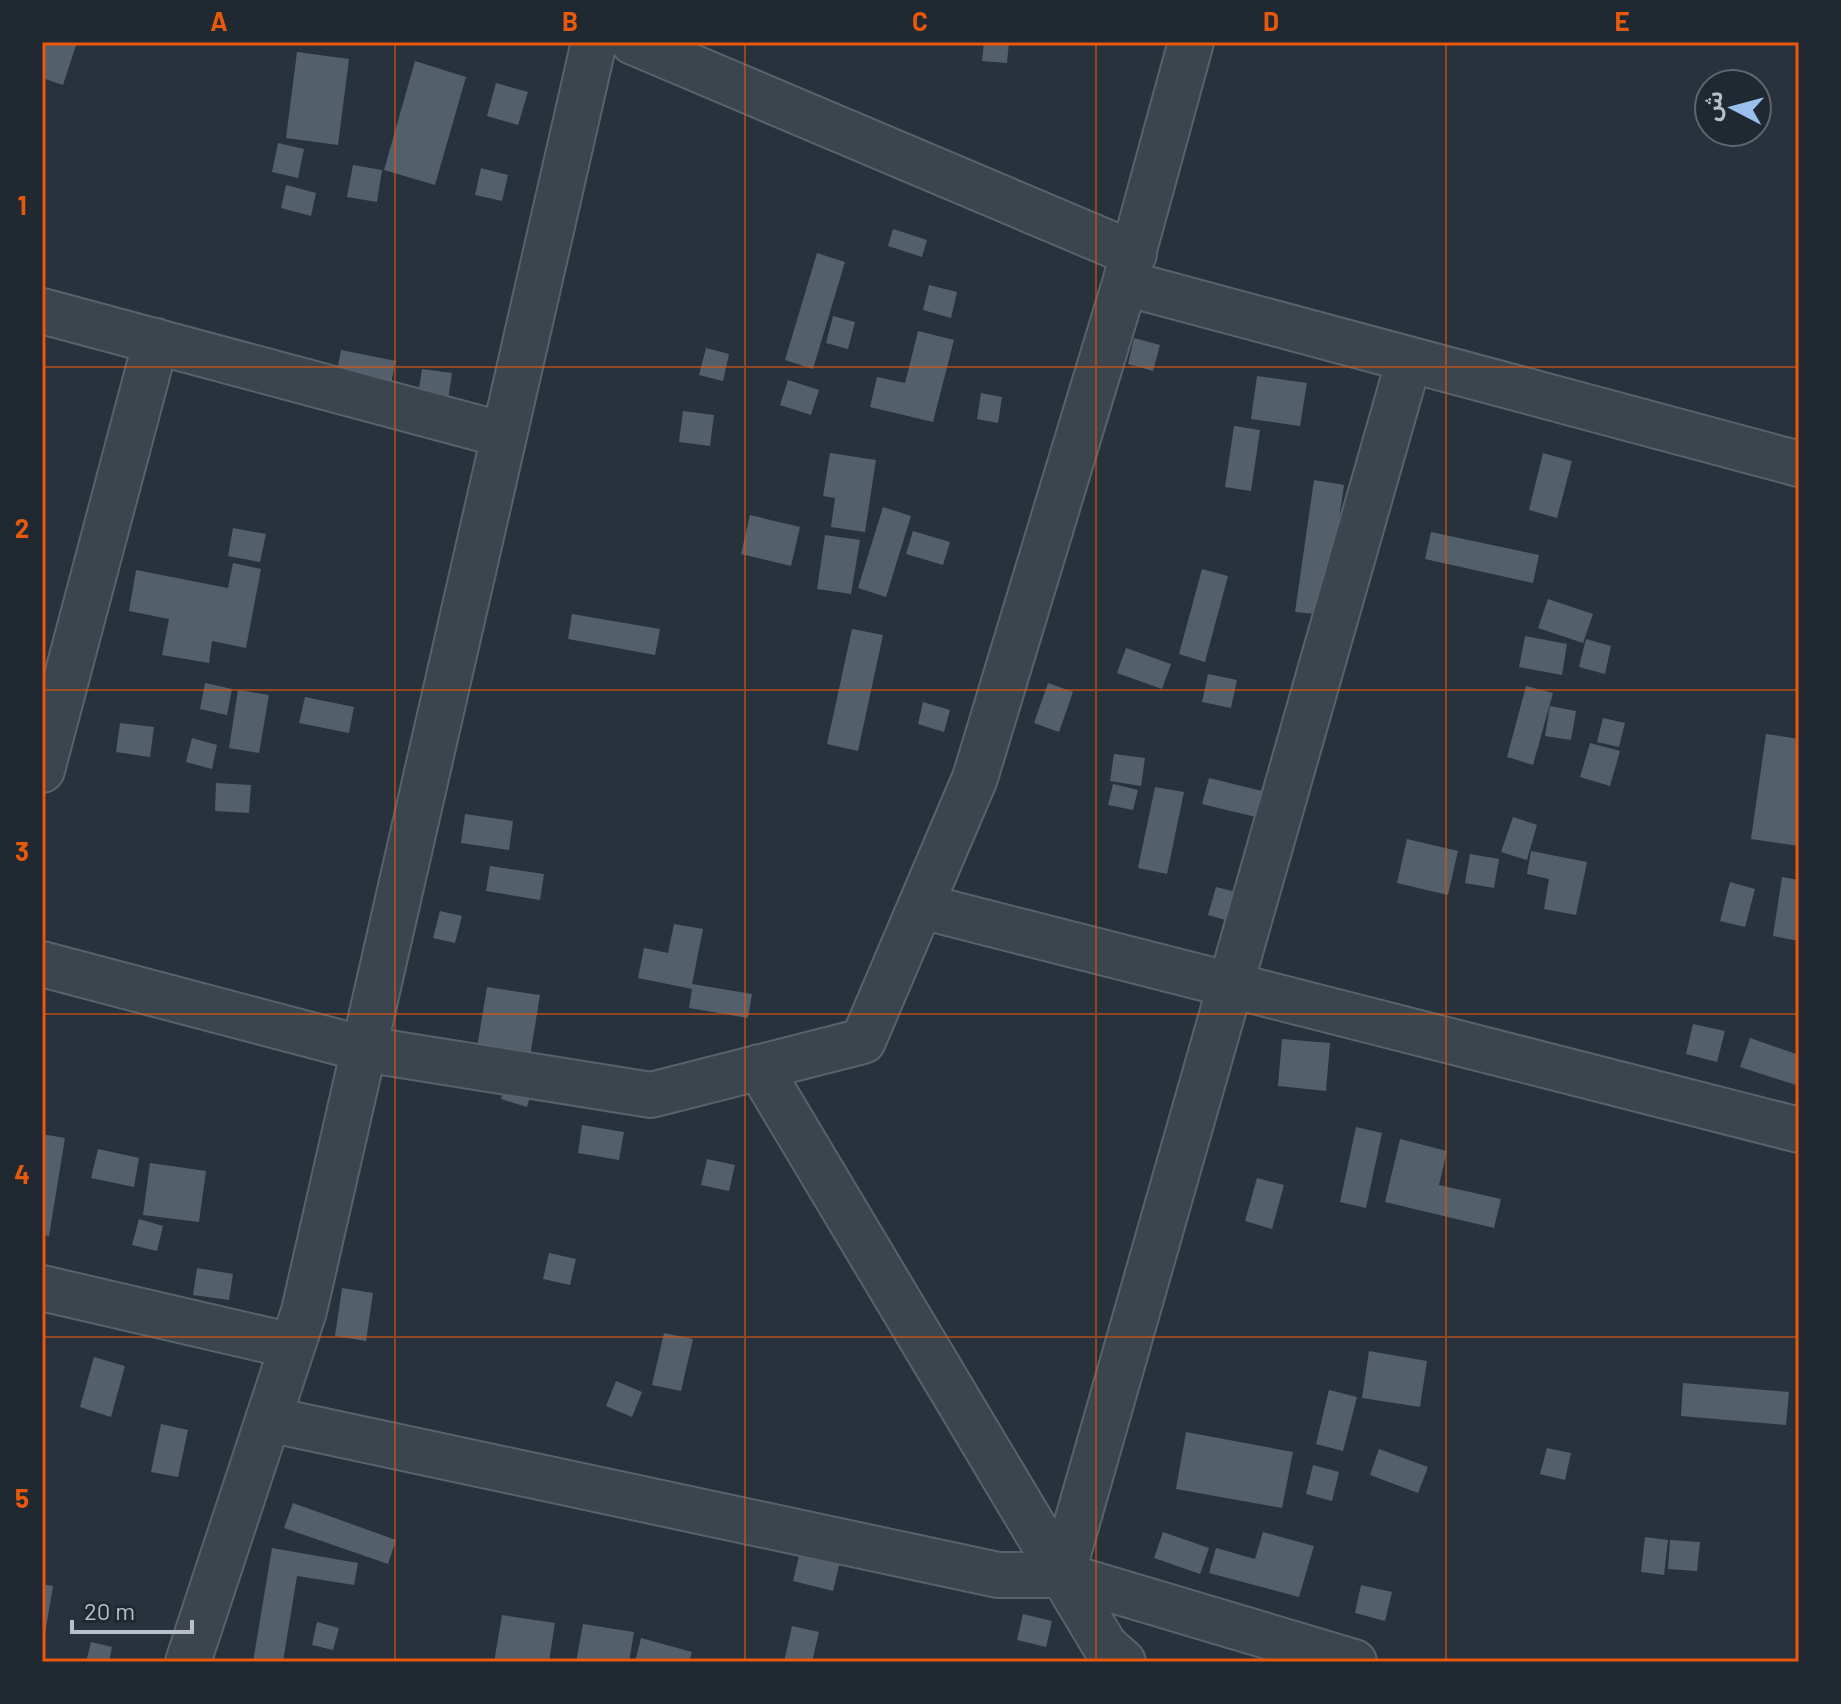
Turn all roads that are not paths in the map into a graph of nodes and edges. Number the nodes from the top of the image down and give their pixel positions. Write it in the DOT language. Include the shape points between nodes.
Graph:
graph roads {
  1 [pos="594,42"];
  2 [pos="633,42"];
  3 [pos="1191,42"];
  4 [pos="1130,269"];
  5 [pos="42,311"];
  6 [pos="156,341"];
  7 [pos="1409,360"];
  8 [pos="504,435"];
  9 [pos="1799,464"];
  10 [pos="42,770"];
  11 [pos="921,906"];
  12 [pos="42,964"];
  13 [pos="1231,985"];
  14 [pos="364,1049"];
  15 [pos="759,1067"];
  16 [pos="1799,1130"];
  17 [pos="42,1288"];
  18 [pos="292,1346"];
  19 [pos="268,1419"];
  20 [pos="1062,1575"];
  21 [pos="188,1662"];
  22 [pos="1123,1662"];
  23 [pos="1354,1662"];
  1 -- 8 [label="street"];
  2 -- 4 [label="street"];
  3 -- 4 [label="street"];
  4 -- 7 [label="street"];
  4 -- 11 [label="street" via="975,778"];
  5 -- 6 [label="street"];
  6 -- 8 [label="street"];
  6 -- 10 [label="street"];
  7 -- 9 [label="street"];
  7 -- 13 [label="street"];
  8 -- 14 [label="street"];
  11 -- 13 [label="street"];
  11 -- 15 [label="street" via="863,1041"];
  12 -- 14 [label="street"];
  13 -- 16 [label="street"];
  13 -- 20 [label="street"];
  14 -- 15 [label="street" via="651,1095"];
  14 -- 18 [label="street"];
  15 -- 20 [label="street"];
  17 -- 18 [label="street"];
  18 -- 19 [label="street"];
  19 -- 20 [label="street" via="998,1575"];
  19 -- 21 [label="street"];
  20 -- 22 [label="street" via="1105,1646"];
  20 -- 23 [label="street"];
}
